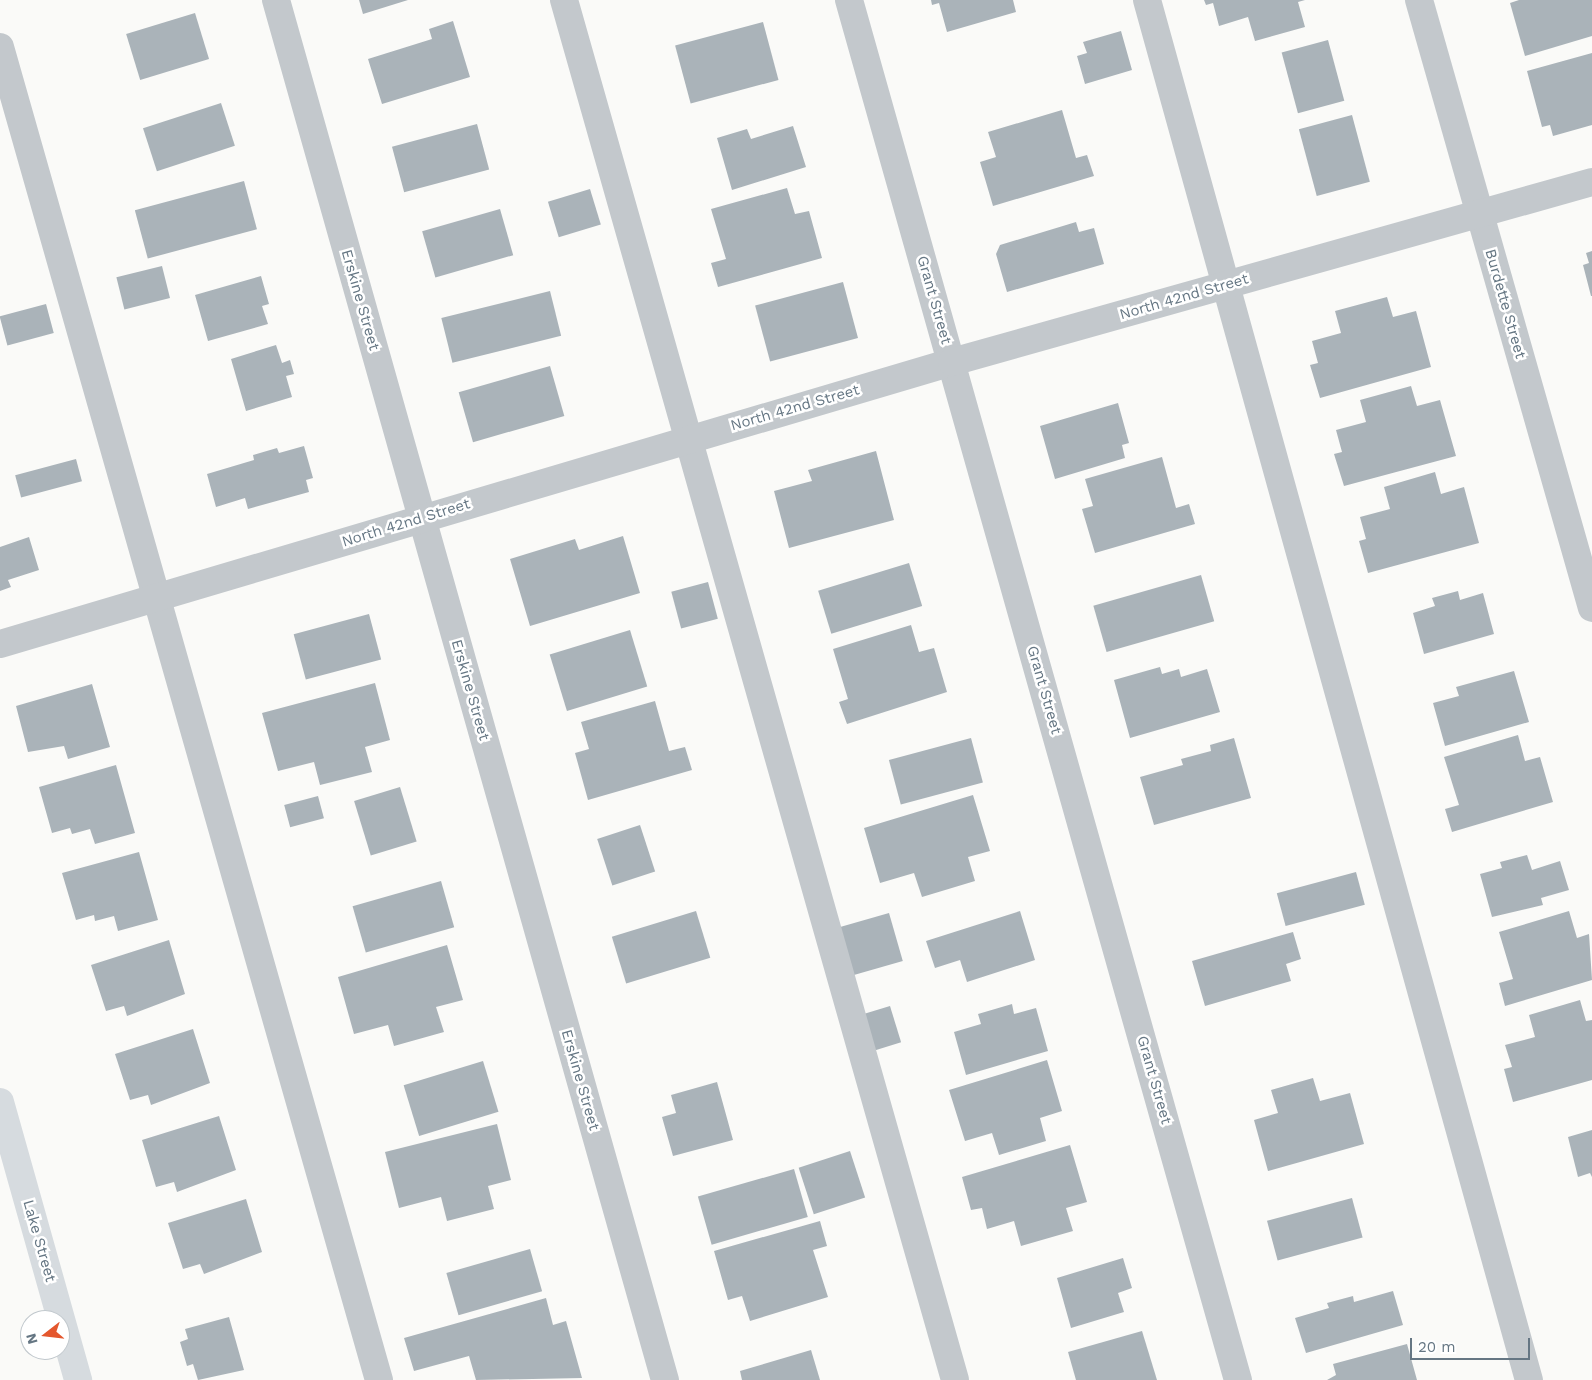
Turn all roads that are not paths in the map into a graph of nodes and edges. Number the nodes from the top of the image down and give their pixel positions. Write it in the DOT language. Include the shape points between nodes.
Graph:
graph roads {
  1 [pos="276,0"];
  2 [pos="564,0"];
  3 [pos="849,0"];
  4 [pos="1147,0"];
  5 [pos="1419,0"];
  6 [pos="0,47"];
  7 [pos="1592,182"];
  8 [pos="1480,214"];
  9 [pos="1226,285"];
  10 [pos="952,362"];
  11 [pos="688,440"];
  12 [pos="422,518"];
  13 [pos="158,597"];
  14 [pos="1592,608"];
  15 [pos="0,644"];
  16 [pos="0,1102"];
  17 [pos="78,1380"];
  18 [pos="378,1380"];
  19 [pos="665,1380"];
  20 [pos="955,1380"];
  21 [pos="1238,1380"];
  22 [pos="1529,1380"];
  1 -- 12 [label="street, Erskine Street"];
  2 -- 11 [label="street"];
  3 -- 10 [label="street, Grant Street"];
  4 -- 9 [label="street"];
  5 -- 8 [label="street, Burdette Street"];
  6 -- 13 [label="street"];
  7 -- 8 [label="street, North 42nd Street"];
  8 -- 9 [label="street, North 42nd Street"];
  8 -- 14 [label="street, Burdette Street"];
  9 -- 10 [label="street, North 42nd Street"];
  9 -- 22 [label="street"];
  10 -- 11 [label="street, North 42nd Street"];
  10 -- 21 [label="street, Grant Street"];
  11 -- 12 [label="street, North 42nd Street"];
  11 -- 20 [label="street"];
  12 -- 13 [label="street, North 42nd Street"];
  12 -- 19 [label="street, Erskine Street"];
  13 -- 15 [label="street, North 42nd Street"];
  13 -- 18 [label="street"];
  16 -- 17 [label="main road, Lake Street"];
}
